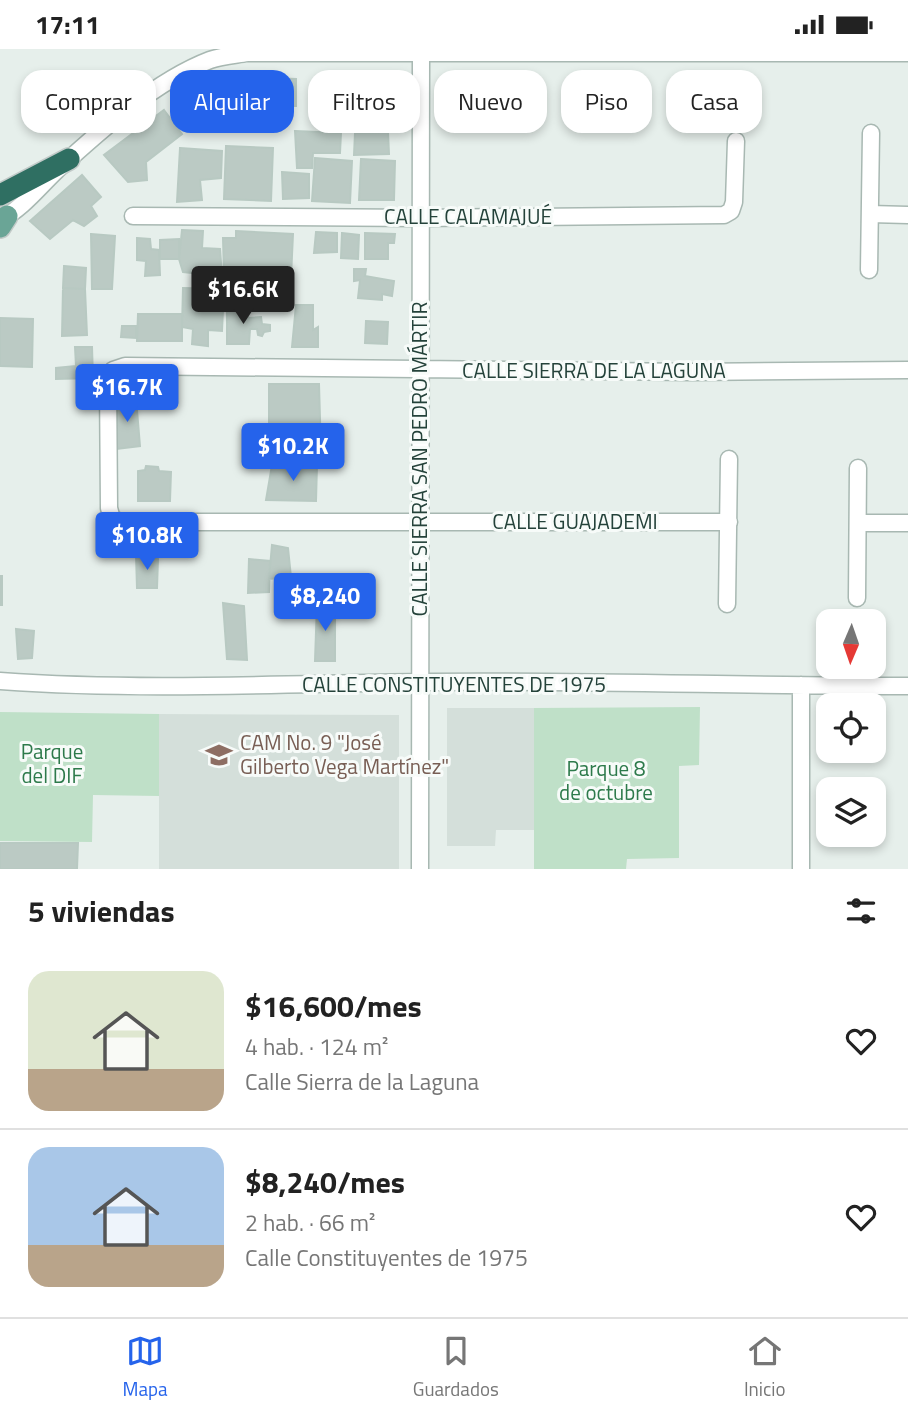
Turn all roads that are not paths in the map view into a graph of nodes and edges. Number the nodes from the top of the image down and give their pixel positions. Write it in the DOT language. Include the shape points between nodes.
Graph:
graph roads {
  1 [pos="421,51"];
  2 [pos="880,51"];
  3 [pos="908,53"];
  4 [pos="871,133"];
  5 [pos="736,141"];
  6 [pos="69,159"];
  7 [pos="0,195"];
  8 [pos="870,214"];
  9 [pos="908,215"];
  10 [pos="132,216"];
  11 [pos="420,218"];
  12 [pos="2,221"];
  13 [pos="869,270"];
  14 [pos="113,370"];
  15 [pos="419,370"];
  16 [pos="908,370"];
  17 [pos="729,459"];
  18 [pos="858,468"];
  19 [pos="420,521"];
  20 [pos="729,522"];
  21 [pos="858,523"];
  22 [pos="908,523"];
  23 [pos="857,598"];
  24 [pos="727,604"];
  25 [pos="0,681"];
  26 [pos="421,682"];
  27 [pos="801,685"];
  28 [pos="908,685"];
  29 [pos="420,869"];
  30 [pos="801,869"];
  1 -- 2 [label="street"];
  1 -- 6 [label="street" via="247,53 211,59 129,109"];
  1 -- 11 [label="street, CALLE SIERRA SAN PEDRO MÁRTIR"];
  2 -- 3 [label="street"];
  4 -- 8 [label="street"];
  5 -- 11 [label="street, CALLE CALAMAJUÉ" via="734,202 724,215"];
  6 -- 7 [label="highway"];
  6 -- 12 [label="street"];
  8 -- 9 [label="street"];
  8 -- 13 [label="street"];
  10 -- 11 [label="street, CALLE CALAMAJUÉ"];
  11 -- 15 [label="street, CALLE SIERRA SAN PEDRO MÁRTIR"];
  14 -- 15 [label="street, CALLE SIERRA DE LA LAGUNA" via="125,366"];
  14 -- 19 [label="street, CALLE GUAJADEMI" via="108,381 112,519 256,524"];
  15 -- 16 [label="street, CALLE SIERRA DE LA LAGUNA"];
  15 -- 19 [label="street, CALLE SIERRA SAN PEDRO MÁRTIR"];
  17 -- 20 [label="street"];
  18 -- 21 [label="street"];
  19 -- 20 [label="street, CALLE GUAJADEMI"];
  19 -- 26 [label="street, CALLE SIERRA SAN PEDRO MÁRTIR"];
  20 -- 24 [label="street"];
  21 -- 22 [label="street"];
  21 -- 23 [label="street"];
  25 -- 26 [label="street, CALLE CONSTITUYENTES DE 1975"];
  26 -- 27 [label="street, CALLE CONSTITUYENTES DE 1975"];
  26 -- 29 [label="street, CALLE SIERRA SAN PEDRO MÁRTIR"];
  27 -- 28 [label="street, CALLE CONSTITUYENTES DE 1975"];
  27 -- 30 [label="street"];
}
